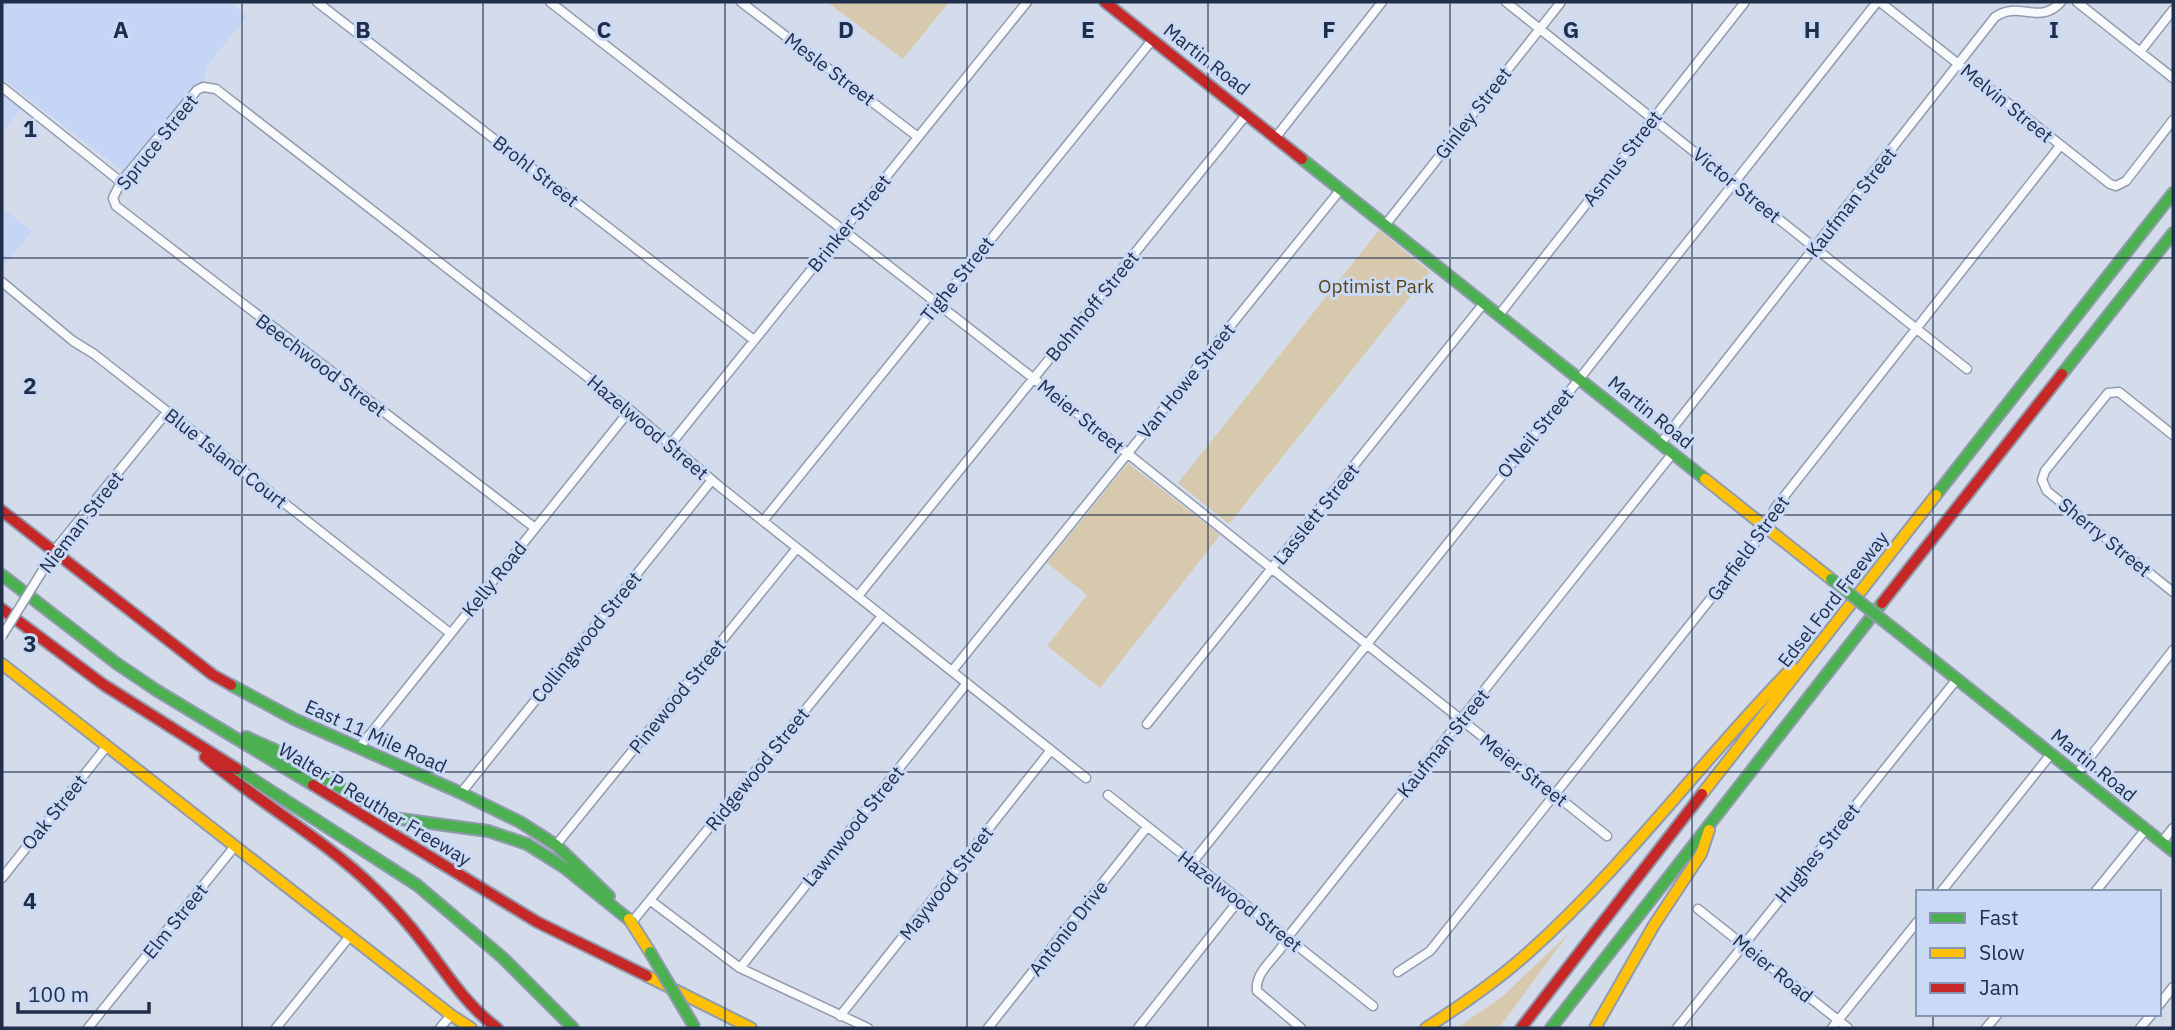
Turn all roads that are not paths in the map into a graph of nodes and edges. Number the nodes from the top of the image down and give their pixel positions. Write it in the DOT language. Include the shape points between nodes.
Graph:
graph roads {
  1 [pos="317,2"];
  2 [pos="550,2"];
  3 [pos="741,2"];
  4 [pos="1027,2"];
  5 [pos="1105,2"];
  6 [pos="1382,2"];
  7 [pos="1506,2"];
  8 [pos="1561,2"];
  9 [pos="1745,2"];
  10 [pos="1878,2"];
  11 [pos="2061,2"];
  12 [pos="2077,2"];
  13 [pos="2173,10"];
  14 [pos="1540,29"];
  15 [pos="1153,39"];
  16 [pos="2140,52"];
  17 [pos="1959,64"];
  18 [pos="2173,78"];
  19 [pos="2,87"];
  20 [pos="203,87"];
  21 [pos="1247,114"];
  22 [pos="1653,119"];
  23 [pos="2173,120"];
  24 [pos="918,137"];
  25 [pos="1276,137"];
  26 [pos="2060,146"];
  27 [pos="121,182"];
  28 [pos="1734,182"];
  29 [pos="1341,189"];
  30 [pos="2173,193"];
  31 [pos="113,198"];
  32 [pos="1386,224"];
  33 [pos="844,229"];
  34 [pos="2173,233"];
  35 [pos="1815,248"];
  36 [pos="2,282"];
  37 [pos="937,303"];
  38 [pos="1484,303"];
  39 [pos="1499,315"];
  40 [pos="1917,328"];
  41 [pos="754,340"];
  42 [pos="1967,369"];
  43 [pos="1033,378"];
  44 [pos="1580,378"];
  45 [pos="629,410"];
  46 [pos="167,412"];
  47 [pos="2173,435"];
  48 [pos="1661,443"];
  49 [pos="670,445"];
  50 [pos="1127,453"];
  51 [pos="1673,453"];
  52 [pos="712,480"];
  53 [pos="2,511"];
  54 [pos="763,521"];
  55 [pos="1766,527"];
  56 [pos="535,528"];
  57 [pos="797,548"];
  58 [pos="54,551"];
  59 [pos="2,563"];
  60 [pos="1272,569"];
  61 [pos="2,575"];
  62 [pos="2173,592"];
  63 [pos="858,596"];
  64 [pos="2,609"];
  65 [pos="882,616"];
  66 [pos="1835,625"];
  67 [pos="67,626"];
  68 [pos="450,633"];
  69 [pos="2,636"];
  70 [pos="1365,644"];
  71 [pos="2173,650"];
  72 [pos="2,664"];
  73 [pos="953,671"];
  74 [pos="1957,679"];
  75 [pos="967,683"];
  76 [pos="202,719"];
  77 [pos="1461,720"];
  78 [pos="1147,724"];
  79 [pos="181,735"];
  80 [pos="107,747"];
  81 [pos="359,748"];
  82 [pos="1051,750"];
  83 [pos="2051,754"];
  84 [pos="2077,774"];
  85 [pos="1086,778"];
  86 [pos="461,793"];
  87 [pos="1555,794"];
  88 [pos="1108,795"];
  89 [pos="1714,817"];
  90 [pos="1147,827"];
  91 [pos="2173,828"];
  92 [pos="2146,829"];
  93 [pos="1607,836"];
  94 [pos="2162,842"];
  95 [pos="556,845"];
  96 [pos="235,846"];
  97 [pos="2173,851"];
  98 [pos="1192,863"];
  99 [pos="2,878"];
  100 [pos="1943,890"];
  101 [pos="2097,890"];
  102 [pos="1239,900"];
  103 [pos="651,901"];
  104 [pos="1698,909"];
  105 [pos="632,922"];
  106 [pos="1916,923"];
  107 [pos="349,936"];
  108 [pos="1287,938"];
  109 [pos="1744,945"];
  110 [pos="740,968"];
  111 [pos="1398,972"];
  112 [pos="2173,987"];
  113 [pos="2161,1002"];
  114 [pos="1373,1006"];
  115 [pos="451,1015"];
  116 [pos="840,1016"];
  117 [pos="1838,1020"];
  118 [pos="88,1028"];
  119 [pos="276,1028"];
  120 [pos="440,1028"];
  121 [pos="471,1028"];
  122 [pos="497,1028"];
  123 [pos="573,1028"];
  124 [pos="695,1028"];
  125 [pos="751,1028"];
  126 [pos="868,1028"];
  127 [pos="988,1028"];
  128 [pos="1138,1028"];
  129 [pos="1301,1028"];
  130 [pos="1424,1028"];
  131 [pos="1521,1028"];
  132 [pos="1551,1028"];
  133 [pos="1595,1028"];
  134 [pos="1677,1028"];
  135 [pos="1832,1028"];
  136 [pos="1848,1028"];
  1 -- 41 [label="street, Brohl Street"];
  2 -- 33 [label="street, Meier Street"];
  3 -- 24 [label="street, Mesle Street"];
  4 -- 24 [label="street, Brinker Street"];
  5 -- 15 [label="main road, Martin Road"];
  6 -- 25 [label="street"];
  7 -- 14 [label="street, Victor Street"];
  8 -- 14 [label="street, Ginley Street"];
  9 -- 22 [label="street, Asmus Street"];
  10 -- 17 [label="street, Melvin Street"];
  10 -- 28 [label="street, O'Neil Street"];
  11 -- 17 [label="street, Kaufman Street" via="2048,12 2003,10"];
  12 -- 16 [label="street"];
  13 -- 16 [label="street"];
  14 -- 22 [label="street, Victor Street"];
  14 -- 32 [label="street, Ginley Street"];
  15 -- 21 [label="main road, Martin Road"];
  15 -- 37 [label="street, Tighe Street"];
  16 -- 18 [label="street"];
  17 -- 26 [label="street, Melvin Street"];
  17 -- 35 [label="street, Kaufman Street"];
  19 -- 27 [label="street"];
  20 -- 27 [label="street, Spruce Street"];
  20 -- 45 [label="street, Hazelwood Street" via="216,89"];
  21 -- 25 [label="main road, Martin Road"];
  21 -- 43 [label="street, Bohnhoff Street"];
  22 -- 28 [label="street, Victor Street"];
  22 -- 39 [label="street, Asmus Street"];
  23 -- 26 [label="street, Melvin Street" via="2134,171 2116,186"];
  24 -- 33 [label="street, Brinker Street"];
  25 -- 29 [label="main road, Martin Road"];
  26 -- 40 [label="street, Garfield Street"];
  27 -- 31 [label="street, Spruce Street"];
  28 -- 35 [label="street, Victor Street"];
  28 -- 44 [label="street, O'Neil Street"];
  29 -- 32 [label="main road, Martin Road"];
  29 -- 50 [label="street, Van Howe Street"];
  30 -- 66 [label="main road, Edsel Ford Freeway"];
  31 -- 56 [label="street, Beechwood Street" via="125,215"];
  32 -- 38 [label="main road, Martin Road"];
  33 -- 37 [label="street, Meier Street"];
  33 -- 41 [label="street, Brinker Street"];
  34 -- 89 [label="main road"];
  35 -- 40 [label="street, Victor Street"];
  35 -- 48 [label="street, Kaufman Street"];
  36 -- 46 [label="street, Blue Island Court"];
  37 -- 43 [label="street, Meier Street"];
  37 -- 54 [label="street, Tighe Street"];
  38 -- 39 [label="main road, Martin Road"];
  38 -- 60 [label="street, Lasslett Street"];
  39 -- 44 [label="main road, Martin Road"];
  40 -- 42 [label="street, Victor Street"];
  40 -- 55 [label="street, Garfield Street" via="1775,508"];
  41 -- 49 [label="street, Brinker Street"];
  43 -- 50 [label="street, Meier Street"];
  43 -- 63 [label="street, Bohnhoff Street"];
  44 -- 48 [label="main road, Martin Road"];
  44 -- 70 [label="street, O'Neil Street"];
  45 -- 49 [label="street, Hazelwood Street"];
  45 -- 56 [label="street, Kelly Road"];
  46 -- 58 [label="street, Nieman Street"];
  46 -- 68 [label="street, Blue Island Court"];
  47 -- 62 [label="street, Sherry Street" via="2124,395 2112,392 2103,397 2042,480 2048,491"];
  48 -- 51 [label="main road, Martin Road"];
  49 -- 52 [label="street, Hazelwood Street"];
  50 -- 60 [label="street, Meier Street"];
  50 -- 73 [label="street, Van Howe Street"];
  51 -- 55 [label="main road, Martin Road"];
  51 -- 77 [label="street, Kaufman Street"];
  52 -- 54 [label="street, Hazelwood Street"];
  52 -- 86 [label="street, Collingwood Street"];
  53 -- 58 [label="main road, East 11 Mile Road"];
  54 -- 57 [label="street, Hazelwood Street"];
  55 -- 74 [label="main road, Martin Road, bridge"];
  55 -- 87 [label="street, Garfield Street"];
  56 -- 68 [label="street, Kelly Road"];
  57 -- 63 [label="street, Hazelwood Street"];
  57 -- 95 [label="street, Pinewood Street"];
  58 -- 69 [label="street, Nieman Street, bridge"];
  58 -- 81 [label="main road, East 11 Mile Road" via="213,675"];
  59 -- 67 [label="main road"];
  60 -- 70 [label="street, Meier Street"];
  60 -- 78 [label="street, Lasslett Street"];
  61 -- 67 [label="main road, Walter P Reuther Freeway"];
  63 -- 65 [label="street, Hazelwood Street"];
  64 -- 79 [label="main road" via="86,673"];
  65 -- 73 [label="street, Hazelwood Street"];
  65 -- 103 [label="street, Ridgewood Street"];
  66 -- 130 [label="main road" via="1771,688 1540,942 1492,983"];
  66 -- 131 [label="main road, Edsel Ford Freeway"];
  67 -- 76 [label="main road, Walter P Reuther Freeway"];
  68 -- 81 [label="street, Kelly Road"];
  70 -- 77 [label="street, Meier Street"];
  70 -- 98 [label="street, O'Neil Street"];
  71 -- 84 [label="street"];
  72 -- 80 [label="main road"];
  73 -- 75 [label="street, Hazelwood Street"];
  74 -- 83 [label="main road, Martin Road"];
  74 -- 109 [label="street, Hughes Street"];
  75 -- 82 [label="street, Hazelwood Street"];
  75 -- 110 [label="street, Lawnwood Street"];
  76 -- 105 [label="main road" via="275,750 393,818 489,831 523,842"];
  76 -- 125 [label="main road, Walter P Reuther Freeway" via="537,922"];
  77 -- 87 [label="street, Meier Street"];
  77 -- 108 [label="street, Kaufman Street"];
  79 -- 122 [label="main road" via="229,779 373,887 422,941 469,1004"];
  79 -- 123 [label="main road" via="417,885 503,958"];
  80 -- 96 [label="main road"];
  80 -- 99 [label="street, Oak Street"];
  81 -- 86 [label="main road, East 11 Mile Road"];
  82 -- 85 [label="street, Hazelwood Street"];
  82 -- 116 [label="street, Maywood Street"];
  83 -- 84 [label="main road, Martin Road"];
  83 -- 100 [label="street"];
  84 -- 92 [label="main road, Martin Road"];
  86 -- 95 [label="main road, East 11 Mile Road"];
  87 -- 93 [label="street, Meier Street"];
  87 -- 111 [label="street, Garfield Street" via="1430,951"];
  88 -- 90 [label="street, Hazelwood Street"];
  89 -- 132 [label="main road"];
  89 -- 133 [label="main road" via="1701,854"];
  90 -- 98 [label="street, Hazelwood Street"];
  90 -- 127 [label="street, Antonio Drive"];
  91 -- 94 [label="street"];
  92 -- 94 [label="main road, Martin Road"];
  92 -- 101 [label="street"];
  94 -- 97 [label="main road, Martin Road"];
  95 -- 105 [label="main road, East 11 Mile Road"];
  96 -- 107 [label="main road"];
  96 -- 118 [label="street, Elm Street"];
  98 -- 102 [label="street, Hazelwood Street"];
  102 -- 108 [label="street, Hazelwood Street"];
  102 -- 128 [label="street"];
  103 -- 105 [label="street, Ridgewood Street"];
  103 -- 110 [label="street"];
  104 -- 109 [label="street, Meier Road"];
  105 -- 124 [label="main road, East 11 Mile Road, bridge"];
  106 -- 117 [label="street"];
  107 -- 115 [label="main road"];
  107 -- 119 [label="street"];
  108 -- 114 [label="street, Hazelwood Street"];
  108 -- 129 [label="street, Kaufman Street" via="1259,976 1257,992"];
  109 -- 117 [label="street, Meier Road"];
  109 -- 134 [label="street, Hughes Street"];
  110 -- 116 [label="street"];
  112 -- 113 [label="street"];
  115 -- 120 [label="street"];
  115 -- 121 [label="main road"];
  116 -- 126 [label="street"];
  117 -- 135 [label="street"];
  117 -- 136 [label="street, Meier Road"];
}
